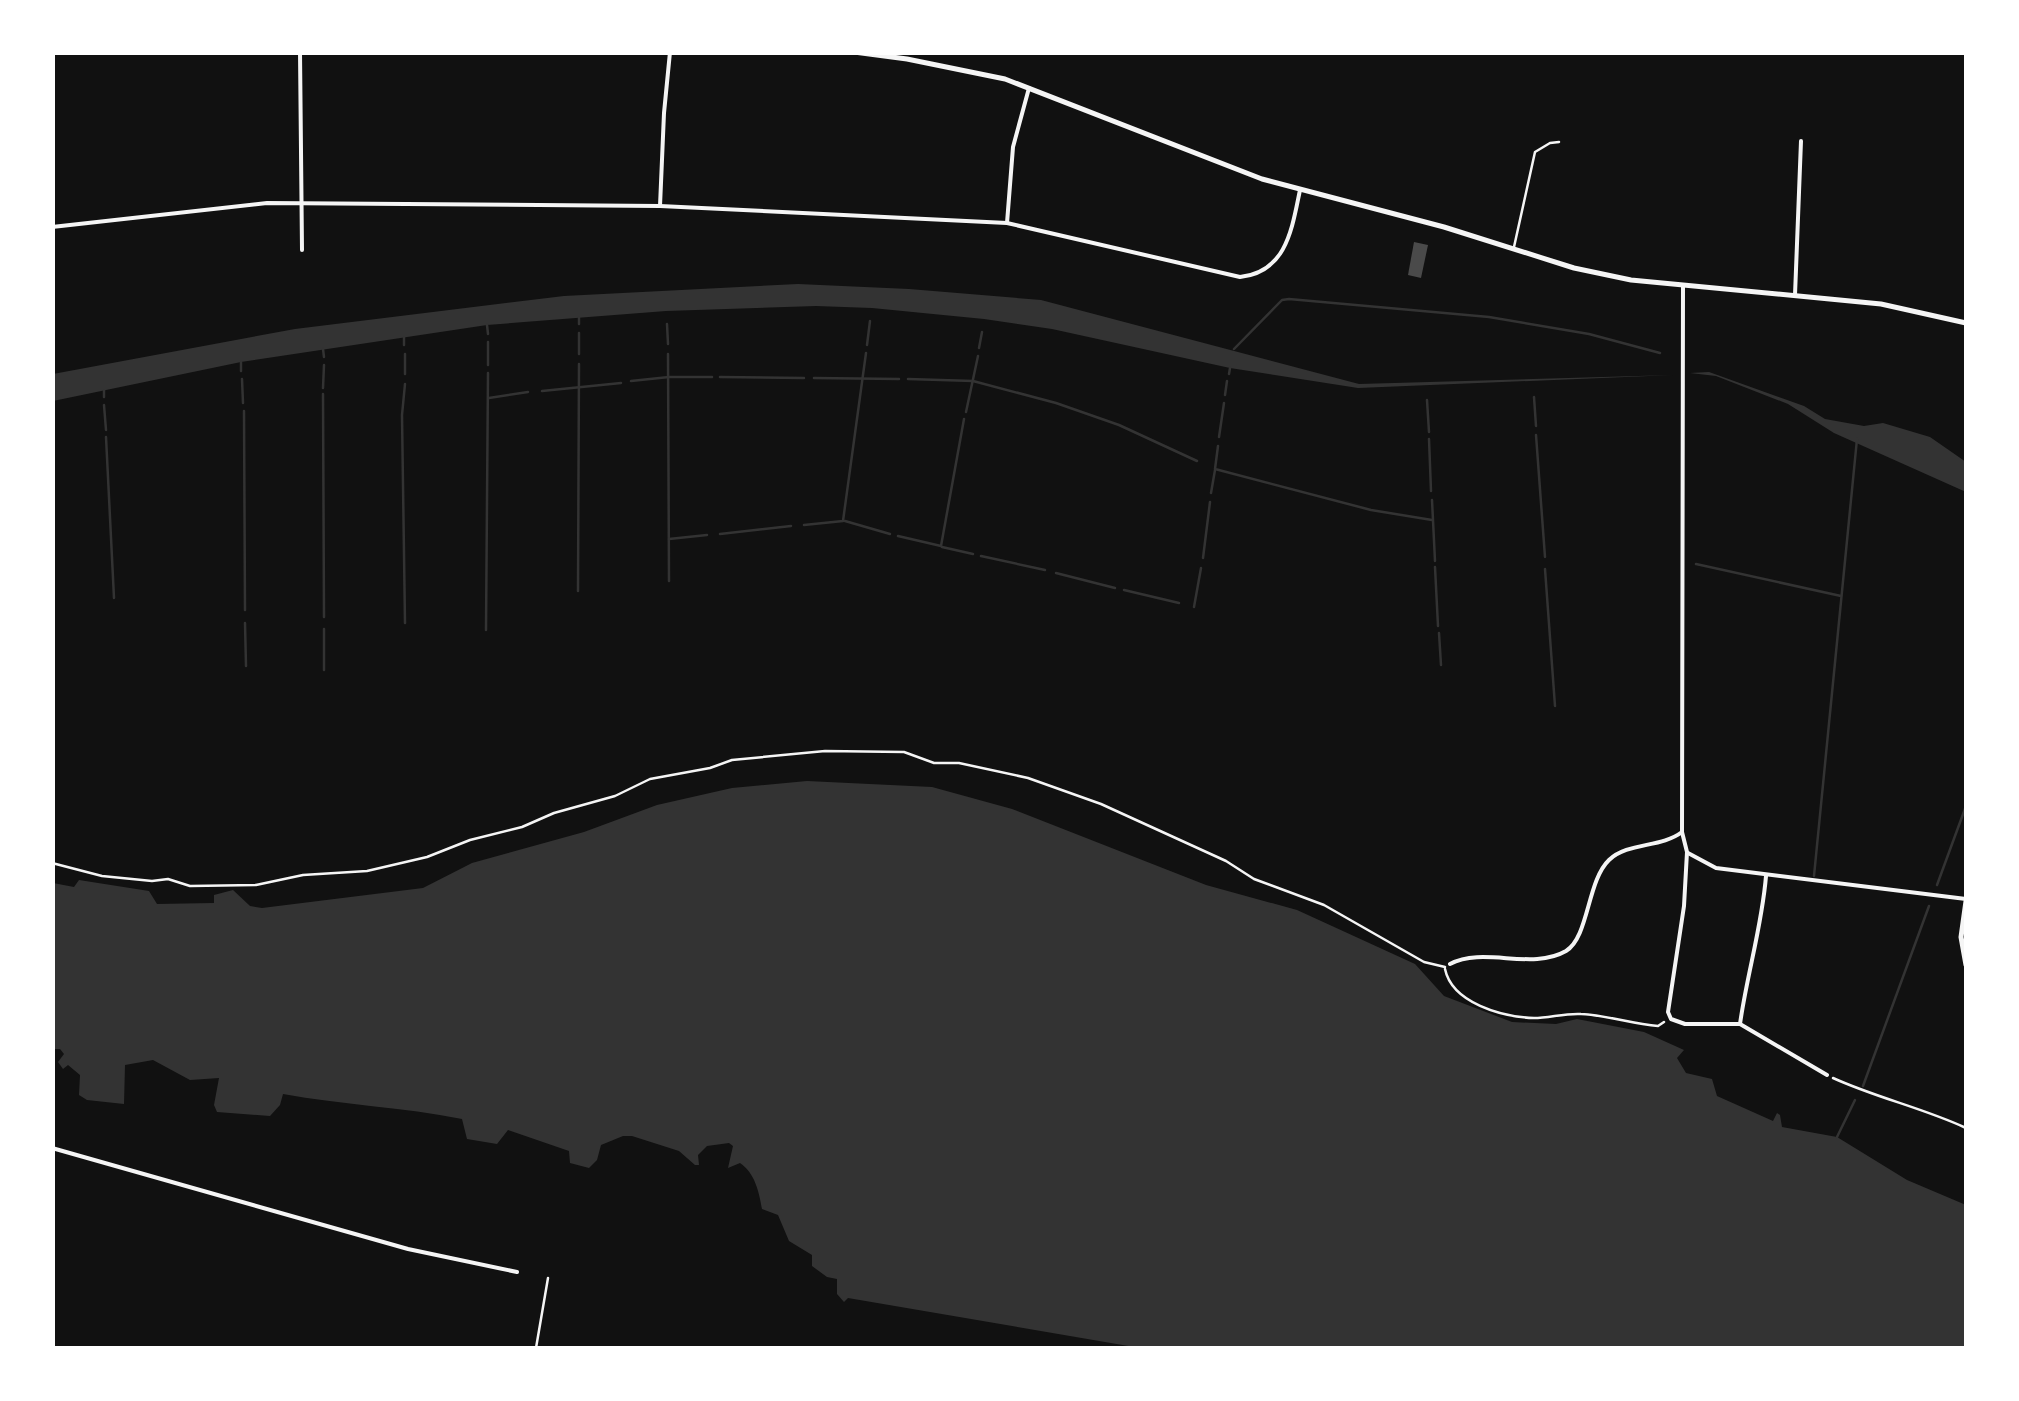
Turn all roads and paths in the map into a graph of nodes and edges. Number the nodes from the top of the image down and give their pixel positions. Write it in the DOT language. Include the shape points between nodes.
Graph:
graph roads {
  1 [pos="300,52"];
  2 [pos="670,52"];
  3 [pos="854,52"];
  4 [pos="1029,88"];
  5 [pos="1801,141"];
  6 [pos="1559,142"];
  7 [pos="1300,190"];
  8 [pos="302,202"];
  9 [pos="660,206"];
  10 [pos="1007,224"];
  11 [pos="52,227"];
  12 [pos="1514,248"];
  13 [pos="302,250"];
  14 [pos="1684,285"];
  15 [pos="1796,295"];
  16 [pos="1966,323"];
  17 [pos="1682,832"];
  18 [pos="1688,852"];
  19 [pos="52,863"];
  20 [pos="1766,876"];
  21 [pos="1966,900"];
  22 [pos="1966,965"];
  23 [pos="1448,966"];
  24 [pos="1671,1019"];
  25 [pos="1740,1024"];
  26 [pos="1827,1075"];
  27 [pos="1966,1128"];
  28 [pos="52,1148"];
  29 [pos="517,1272"];
  30 [pos="548,1278"];
  31 [pos="536,1348"];
  1 -- 8 [label="street"];
  2 -- 9 [label="street"];
  3 -- 4 [label="street" via="979,72"];
  4 -- 7 [label="street"];
  4 -- 10 [label="street" via="1013,147"];
  5 -- 15 [label="street"];
  6 -- 12 [label="lane" via="1535,152"];
  7 -- 10 [label="street" via="1282,255 1251,276 1227,276"];
  7 -- 12 [label="street"];
  8 -- 9 [label="street"];
  8 -- 11 [label="street"];
  8 -- 13 [label="street"];
  9 -- 10 [label="street"];
  12 -- 14 [label="street" via="1574,268"];
  14 -- 15 [label="street"];
  14 -- 17 [label="street"];
  15 -- 16 [label="street" via="1896,306"];
  17 -- 18 [label="street"];
  17 -- 23 [label="street" via="1609,860 1564,952"];
  18 -- 20 [label="street" via="1716,868"];
  18 -- 24 [label="street"];
  19 -- 23 [label="path" via="190,886 367,871 522,827 650,779 761,756 904,752 1028,778 1101,804 1254,879 1324,905 1424,962"];
  20 -- 21 [label="street"];
  20 -- 25 [label="street"];
  21 -- 22 [label="street"];
  23 -- 24 [label="path" via="1450,987 1503,1013 1579,1014 1658,1026"];
  24 -- 25 [label="street"];
  25 -- 26 [label="street"];
  26 -- 27 [label="path"];
  28 -- 29 [label="street" via="392,1245"];
  30 -- 31 [label="lane"];
}
